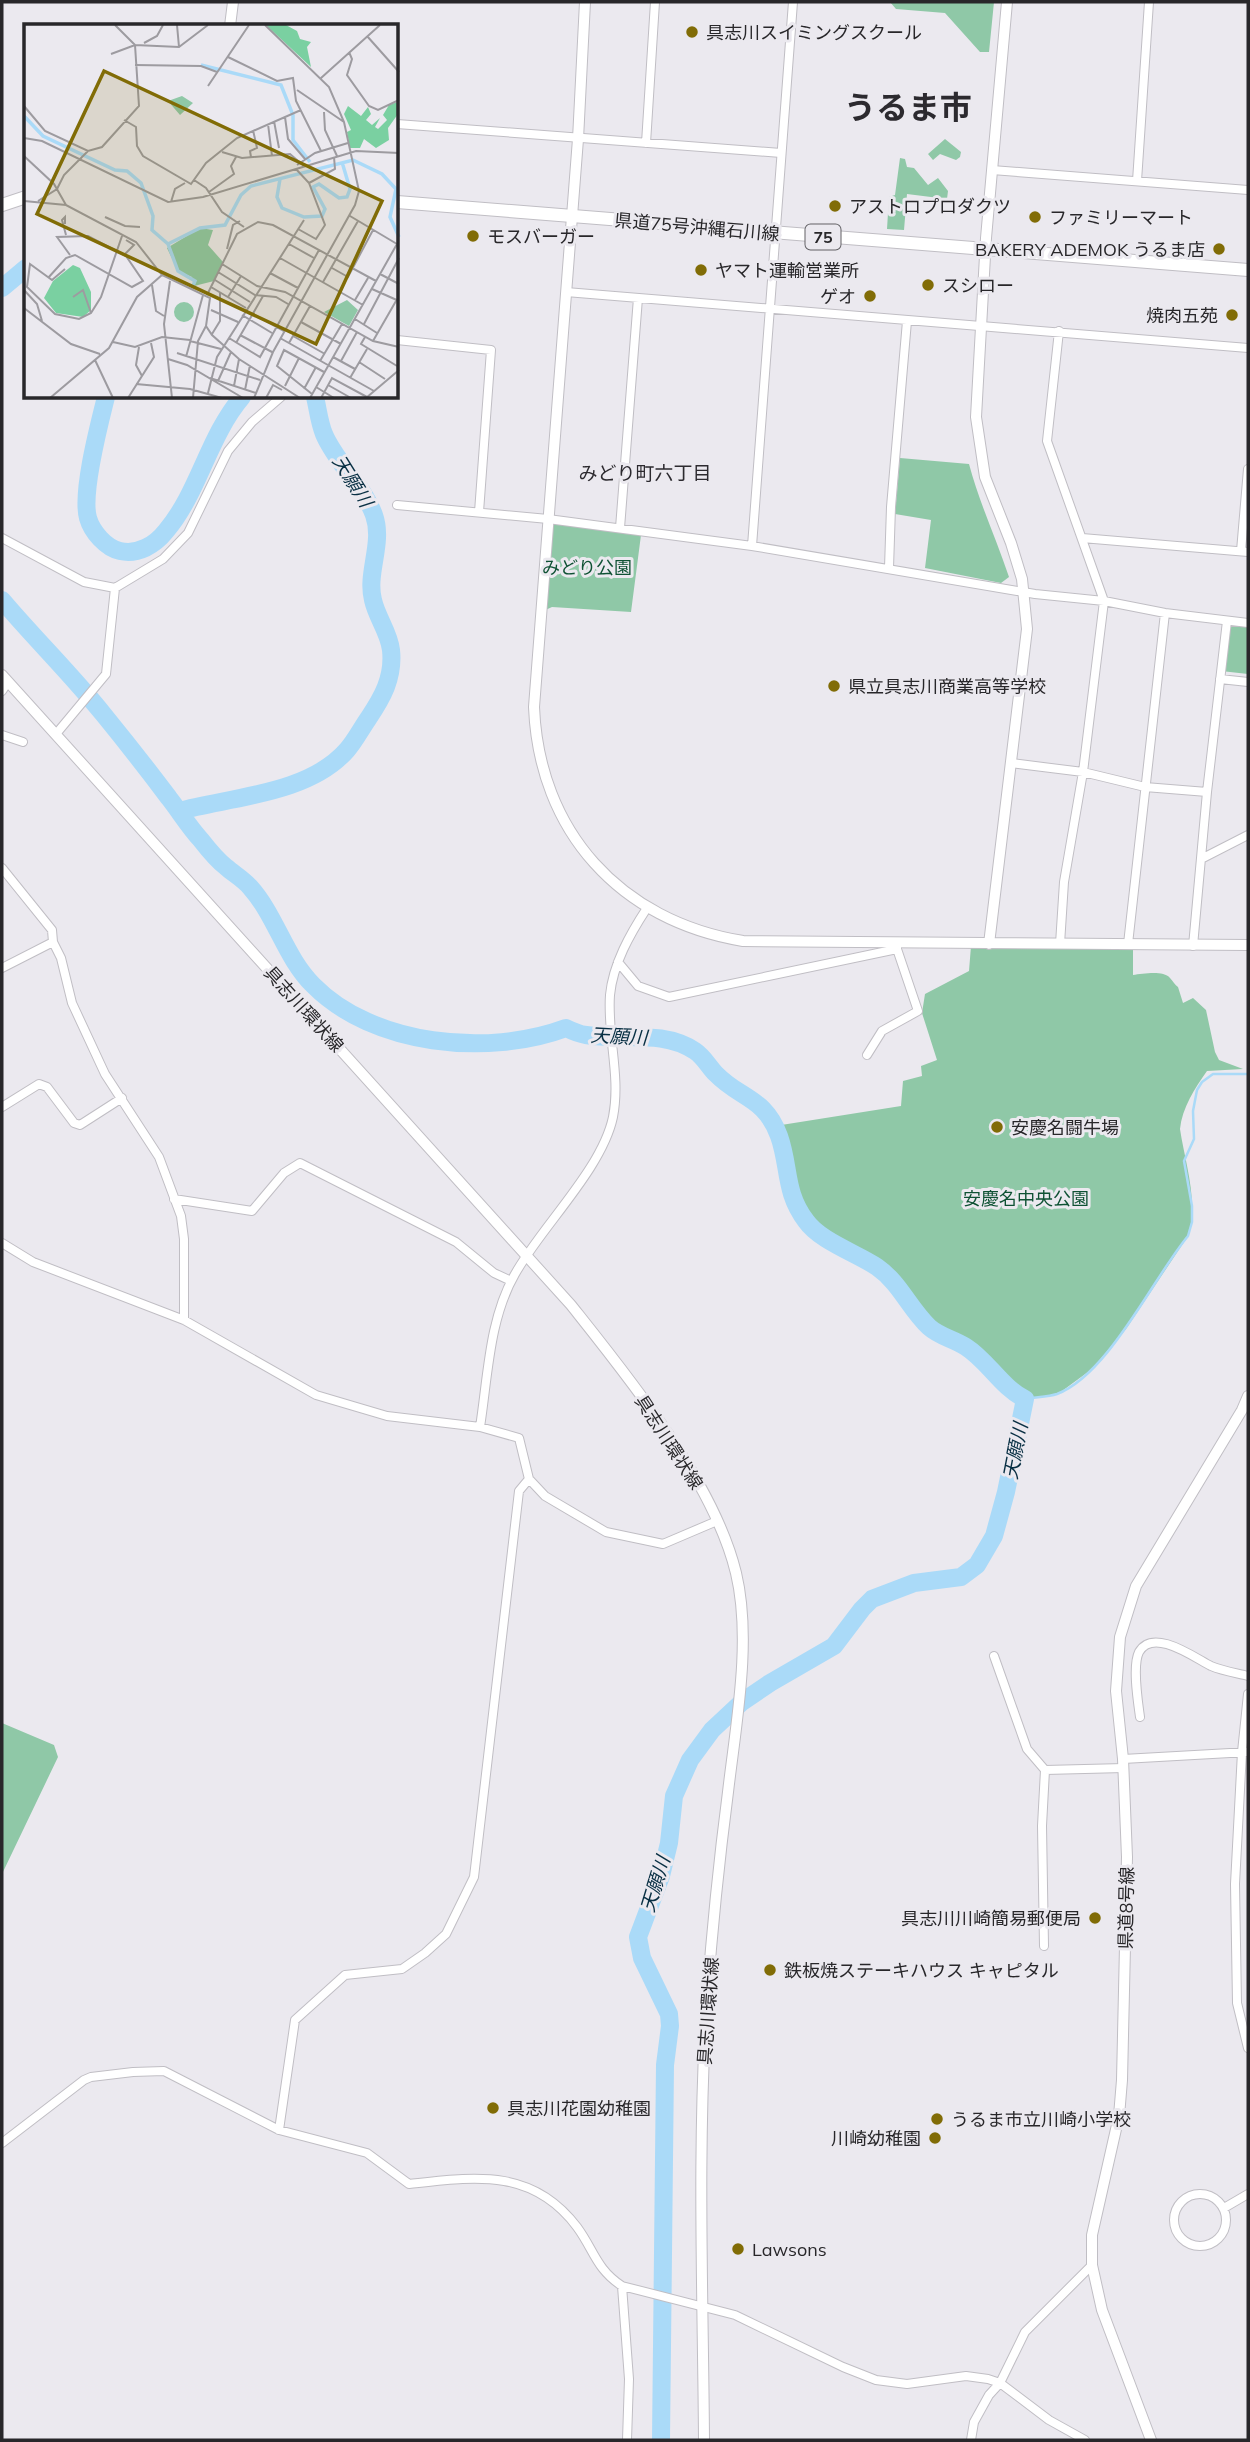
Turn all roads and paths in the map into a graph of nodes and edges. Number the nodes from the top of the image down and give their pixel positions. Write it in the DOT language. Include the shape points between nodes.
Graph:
graph roads {
  1 [pos="233,2"];
  2 [pos="585,2"];
  3 [pos="655,2"];
  4 [pos="793,2"];
  5 [pos="1007,2"];
  6 [pos="1149,2"];
  7 [pos="230,24"];
  8 [pos="399,124"];
  9 [pos="578,139"];
  10 [pos="646,143"];
  11 [pos="781,153"];
  12 [pos="992,170"];
  13 [pos="1137,181"];
  14 [pos="1248,190"];
  15 [pos="24,198"];
  16 [pos="399,202"];
  17 [pos="2,205"];
  18 [pos="572,216"];
  19 [pos="776,233"];
  20 [pos="985,250"];
  21 [pos="1248,270"];
  22 [pos="566,292"];
  23 [pos="638,298"];
  24 [pos="771,308"];
  25 [pos="906,321"];
  26 [pos="981,326"];
  27 [pos="1059,331"];
  28 [pos="399,340"];
  29 [pos="1248,348"];
  30 [pos="279,399"];
  31 [pos="1248,469"];
  32 [pos="397,505"];
  33 [pos="479,512"];
  34 [pos="548,519"];
  35 [pos="620,528"];
  36 [pos="2,538"];
  37 [pos="1082,538"];
  38 [pos="752,547"];
  39 [pos="1245,552"];
  40 [pos="889,568"];
  41 [pos="115,588"];
  42 [pos="1025,592"];
  43 [pos="1104,601"];
  44 [pos="1165,614"];
  45 [pos="1227,621"];
  46 [pos="1248,623"];
  47 [pos="1220,679"];
  48 [pos="4,682"];
  49 [pos="1248,682"];
  50 [pos="56,734"];
  51 [pos="2,735"];
  52 [pos="23,742"];
  53 [pos="1011,763"];
  54 [pos="1083,772"];
  55 [pos="1145,788"];
  56 [pos="1207,792"];
  57 [pos="1248,835"];
  58 [pos="1203,858"];
  59 [pos="2,868"];
  60 [pos="647,908"];
  61 [pos="53,942"];
  62 [pos="989,944"];
  63 [pos="1060,944"];
  64 [pos="1128,944"];
  65 [pos="1248,945"];
  66 [pos="897,946"];
  67 [pos="1193,946"];
  68 [pos="618,962"];
  69 [pos="2,968"];
  70 [pos="867,1055"];
  71 [pos="122,1098"];
  72 [pos="2,1107"];
  73 [pos="174,1199"];
  74 [pos="2,1243"];
  75 [pos="527,1255"];
  76 [pos="512,1281"];
  77 [pos="184,1320"];
  78 [pos="1248,1396"];
  79 [pos="480,1427"];
  80 [pos="529,1479"];
  81 [pos="717,1521"];
  82 [pos="994,1657"];
  83 [pos="1248,1676"];
  84 [pos="1248,1694"];
  85 [pos="1140,1717"];
  86 [pos="1245,1752"];
  87 [pos="1124,1764"];
  88 [pos="1045,1770"];
  89 [pos="1044,1946"];
  90 [pos="1248,2048"];
  91 [pos="279,2130"];
  92 [pos="2,2143"];
  93 [pos="1248,2194"];
  94 [pos="1224,2208"];
  95 [pos="1092,2266"];
  96 [pos="622,2286"];
  97 [pos="703,2307"];
  98 [pos="1000,2383"];
  99 [pos="627,2440"];
  100 [pos="704,2440"];
  101 [pos="971,2440"];
  102 [pos="1085,2440"];
  103 [pos="1151,2440"];
  1 -- 7 [label="main road"];
  2 -- 9 [label="main road"];
  3 -- 10 [label="street"];
  4 -- 11 [label="street"];
  5 -- 12 [label="main road"];
  6 -- 13 [label="street"];
  8 -- 9 [label="street"];
  9 -- 10 [label="street"];
  9 -- 18 [label="main road"];
  10 -- 11 [label="street"];
  11 -- 19 [label="street"];
  12 -- 13 [label="street"];
  12 -- 20 [label="main road"];
  13 -- 14 [label="street"];
  15 -- 17 [label="main road"];
  16 -- 18 [label="main road, 県道75号沖縄石川線 / 75"];
  18 -- 19 [label="main road, 県道75号沖縄石川線 / 75"];
  18 -- 22 [label="main road"];
  19 -- 20 [label="main road, 県道75号沖縄石川線 / 75"];
  19 -- 24 [label="street"];
  20 -- 21 [label="main road, 県道75号沖縄石川線 / 75"];
  20 -- 26 [label="main road"];
  22 -- 23 [label="street"];
  22 -- 34 [label="main road"];
  23 -- 24 [label="street"];
  23 -- 35 [label="street"];
  24 -- 25 [label="street"];
  24 -- 38 [label="street"];
  25 -- 26 [label="street"];
  25 -- 40 [label="street"];
  26 -- 27 [label="street"];
  26 -- 42 [label="main road" via="976,416 981,461"];
  27 -- 29 [label="street"];
  27 -- 37 [label="street" via="1047,441"];
  28 -- 33 [label="street" via="491,350"];
  30 -- 41 [label="street" via="252,422 228,452 188,534 163,559"];
  31 -- 39 [label="street"];
  32 -- 33 [label="street"];
  33 -- 34 [label="street"];
  34 -- 35 [label="street"];
  34 -- 60 [label="main road" via="534,707 543,772 577,843 605,875"];
  35 -- 38 [label="street"];
  36 -- 41 [label="street" via="84,582"];
  37 -- 39 [label="street"];
  37 -- 43 [label="street"];
  38 -- 40 [label="street"];
  40 -- 42 [label="street"];
  41 -- 50 [label="street" via="106,674"];
  42 -- 43 [label="street"];
  42 -- 53 [label="main road" via="1026,642"];
  43 -- 44 [label="street"];
  43 -- 54 [label="street"];
  44 -- 45 [label="street"];
  44 -- 55 [label="street"];
  45 -- 46 [label="street"];
  45 -- 47 [label="street"];
  47 -- 49 [label="street"];
  47 -- 56 [label="street"];
  48 -- 50 [label="main road, 具志川環状線"];
  50 -- 75 [label="main road, 具志川環状線"];
  51 -- 52 [label="street"];
  53 -- 54 [label="street"];
  53 -- 62 [label="main road"];
  54 -- 55 [label="street"];
  54 -- 63 [label="street" via="1064,882"];
  55 -- 56 [label="street"];
  55 -- 64 [label="street"];
  56 -- 58 [label="street"];
  57 -- 58 [label="street"];
  58 -- 67 [label="street"];
  59 -- 61 [label="street" via="52,930"];
  60 -- 66 [label="main road" via="707,934 743,940"];
  60 -- 68 [label="street"];
  61 -- 69 [label="street"];
  61 -- 71 [label="street" via="72,1003 105,1074"];
  62 -- 63 [label="main road"];
  62 -- 66 [label="main road"];
  63 -- 64 [label="main road"];
  64 -- 67 [label="main road"];
  65 -- 67 [label="main road"];
  66 -- 68 [label="street" via="669,996 638,986"];
  66 -- 70 [label="street" via="918,1010 882,1031"];
  68 -- 75 [label="street" via="610,1001 615,1086 612,1119 594,1161"];
  71 -- 72 [label="street" via="80,1125 47,1087 39,1084"];
  71 -- 73 [label="street" via="159,1157"];
  73 -- 76 [label="street" via="252,1211 284,1173 300,1163 456,1242 494,1273"];
  73 -- 77 [label="street" via="184,1239"];
  74 -- 77 [label="street" via="33,1262"];
  75 -- 76 [label="street"];
  75 -- 81 [label="main road, 具志川環状線" via="641,1396"];
  76 -- 79 [label="street" via="498,1311"];
  77 -- 79 [label="street" via="316,1395 387,1416"];
  78 -- 87 [label="main road, 県道8号線" via="1136,1586 1120,1637 1116,1670"];
  79 -- 80 [label="street" via="519,1438"];
  80 -- 81 [label="street" via="545,1496 606,1532 663,1544"];
  80 -- 91 [label="street" via="519,1492 474,1877 446,1934 425,1953 402,1969 345,1975 295,2020"];
  81 -- 97 [label="main road, 具志川環状線" via="740,1591 744,1636 707,2000"];
  82 -- 88 [label="street" via="1027,1749"];
  83 -- 85 [label="street" via="1214,1667 1160,1641 1148,1644 1139,1652 1137,1667"];
  84 -- 86 [label="street"];
  86 -- 87 [label="street"];
  86 -- 90 [label="street" via="1235,1884 1237,2003"];
  87 -- 88 [label="street"];
  87 -- 95 [label="main road, 県道8号線" via="1127,1857 1121,2092 1092,2235"];
  88 -- 89 [label="street"];
  91 -- 92 [label="street" via="173,2074 153,2070 84,2080"];
  91 -- 96 [label="street" via="367,2153 409,2184 482,2177 530,2190 568,2217 599,2267"];
  93 -- 94 [label="street"];
  94 -- 94 [label="street" via="1227,2221 1213,2243 1189,2244 1175,2229 1177,2208 1192,2196 1207,2193"];
  95 -- 98 [label="street" via="1025,2332"];
  95 -- 103 [label="main road, 県道8号線" via="1102,2310"];
  96 -- 97 [label="street"];
  96 -- 99 [label="street" via="629,2379"];
  97 -- 98 [label="street" via="735,2315 876,2380 907,2384 966,2376"];
  97 -- 100 [label="main road, 具志川環状線"];
  98 -- 101 [label="street" via="974,2422"];
  98 -- 102 [label="street"];
}
